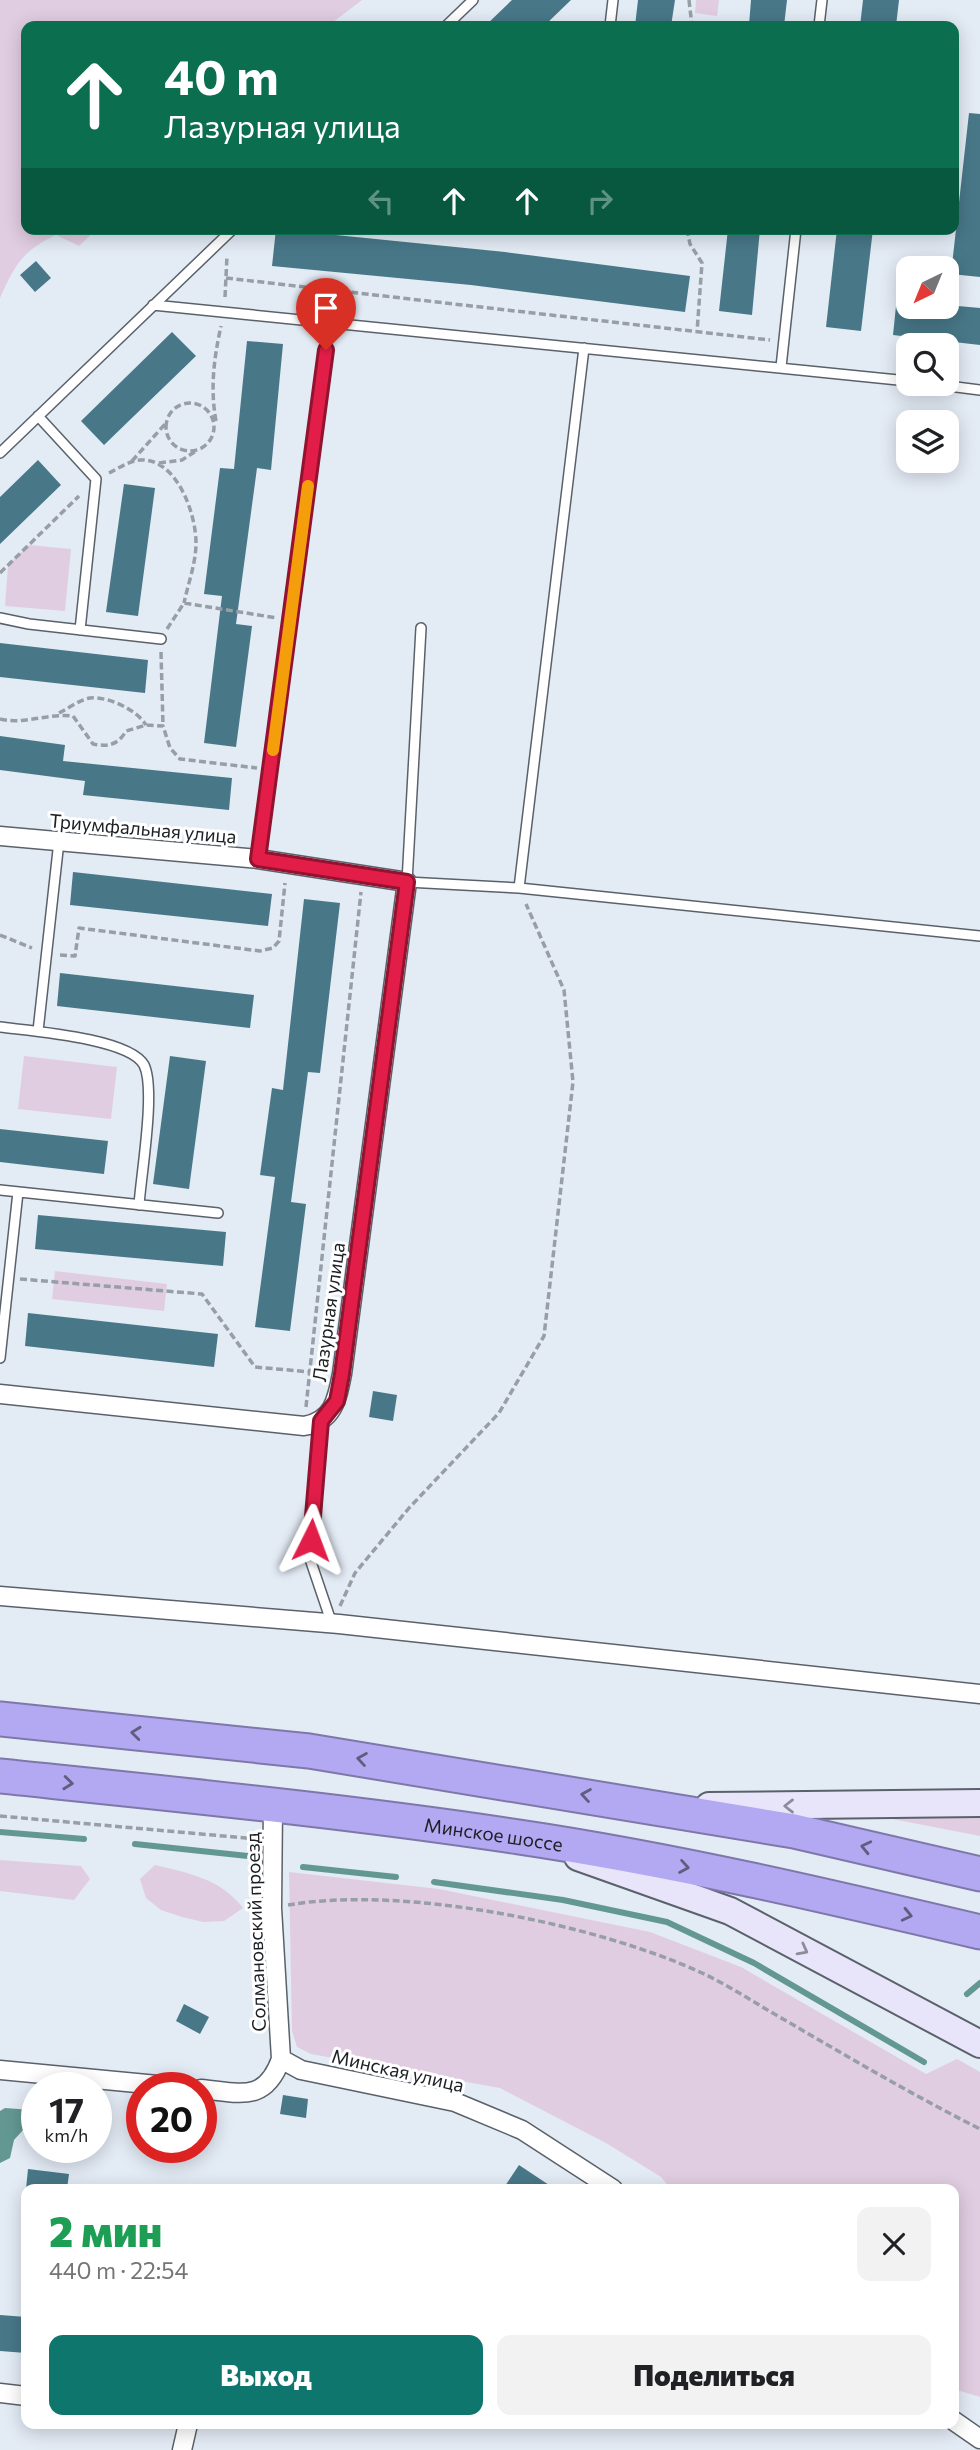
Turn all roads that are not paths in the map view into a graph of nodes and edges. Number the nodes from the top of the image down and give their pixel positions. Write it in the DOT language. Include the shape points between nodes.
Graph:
graph roads {
  1 [pos="473,0"];
  2 [pos="613,0"];
  3 [pos="822,0"];
  4 [pos="451,21"];
  5 [pos="611,21"];
  6 [pos="820,21"];
  7 [pos="227,235"];
  8 [pos="795,235"];
  9 [pos="153,305"];
  10 [pos="330,323"];
  11 [pos="584,348"];
  12 [pos="781,366"];
  13 [pos="896,380"];
  14 [pos="959,387"];
  15 [pos="980,390"];
  16 [pos="38,416"];
  17 [pos="0,453"];
  18 [pos="0,618"];
  19 [pos="421,628"];
  20 [pos="80,630"];
  21 [pos="161,639"];
  22 [pos="0,836"];
  23 [pos="59,841"];
  24 [pos="258,859"];
  25 [pos="407,882"];
  26 [pos="519,888"];
  27 [pos="980,936"];
  28 [pos="0,1027"];
  29 [pos="38,1031"];
  30 [pos="0,1191"];
  31 [pos="18,1192"];
  32 [pos="139,1205"];
  33 [pos="218,1213"];
  34 [pos="0,1358"];
  35 [pos="0,1394"];
  36 [pos="313,1424"];
  37 [pos="0,1596"];
  38 [pos="332,1624"];
  39 [pos="980,1694"];
  40 [pos="0,1719"];
  41 [pos="0,1776"];
  42 [pos="980,1803"];
  43 [pos="273,1804"];
  44 [pos="654,1806"];
  45 [pos="521,1837"];
  46 [pos="980,1874"];
  47 [pos="980,1932"];
  48 [pos="980,2044"];
  49 [pos="281,2059"];
  50 [pos="0,2070"];
  51 [pos="126,2082"];
  52 [pos="217,2090"];
  53 [pos="605,2184"];
  54 [pos="0,2393"];
  55 [pos="21,2395"];
  56 [pos="959,2424"];
  57 [pos="187,2429"];
  58 [pos="980,2439"];
  59 [pos="182,2450"];
  1 -- 4 [label="lane"];
  2 -- 5 [label="lane"];
  3 -- 6 [label="lane"];
  7 -- 9 [label="lane"];
  8 -- 12 [label="lane"];
  9 -- 10 [label="lane"];
  9 -- 16 [label="lane"];
  10 -- 11 [label="lane"];
  10 -- 24 [label="lane"];
  11 -- 12 [label="lane"];
  11 -- 26 [label="lane"];
  12 -- 13 [label="lane"];
  14 -- 15 [label="lane"];
  16 -- 17 [label="lane"];
  16 -- 20 [label="lane" via="96,479"];
  18 -- 20 [label="lane"];
  19 -- 25 [label="lane"];
  20 -- 21 [label="lane"];
  22 -- 23 [label="street, Триумфальная улица"];
  23 -- 24 [label="street, Триумфальная улица"];
  23 -- 29 [label="lane"];
  24 -- 25 [label="street, Триумфальная улица" via="286,872"];
  25 -- 26 [label="lane"];
  25 -- 36 [label="street, Лазурная улица" via="342,1374 337,1401"];
  26 -- 27 [label="lane"];
  28 -- 29 [label="lane"];
  29 -- 32 [label="lane" via="115,1046 144,1065 149,1091"];
  30 -- 31 [label="lane"];
  31 -- 32 [label="lane"];
  31 -- 34 [label="lane"];
  32 -- 33 [label="lane"];
  35 -- 36 [label="street"];
  36 -- 38 [label="lane" via="310,1559"];
  37 -- 38 [label="street"];
  38 -- 39 [label="street"];
  44 -- 40 [label="highway, one-way" via="309,1751"];
  41 -- 43 [label="highway, Минское шоссе, one-way"];
  42 -- 44 [label="street, one-way"];
  43 -- 45 [label="highway, Минское шоссе"];
  43 -- 49 [label="street, Солмановский проезд" via="272,1908"];
  46 -- 44 [label="highway, one-way" via="794,1831"];
  45 -- 47 [label="highway, Минское шоссе, one-way" via="777,1884"];
  45 -- 48 [label="street, one-way" via="730,1911"];
  49 -- 52 [label="street" via="274,2078 262,2090"];
  49 -- 53 [label="street, Минская улица" via="301,2070 455,2102 522,2130"];
  50 -- 51 [label="street"];
  54 -- 55 [label="street"];
  56 -- 58 [label="street"];
  57 -- 59 [label="street"];
}
